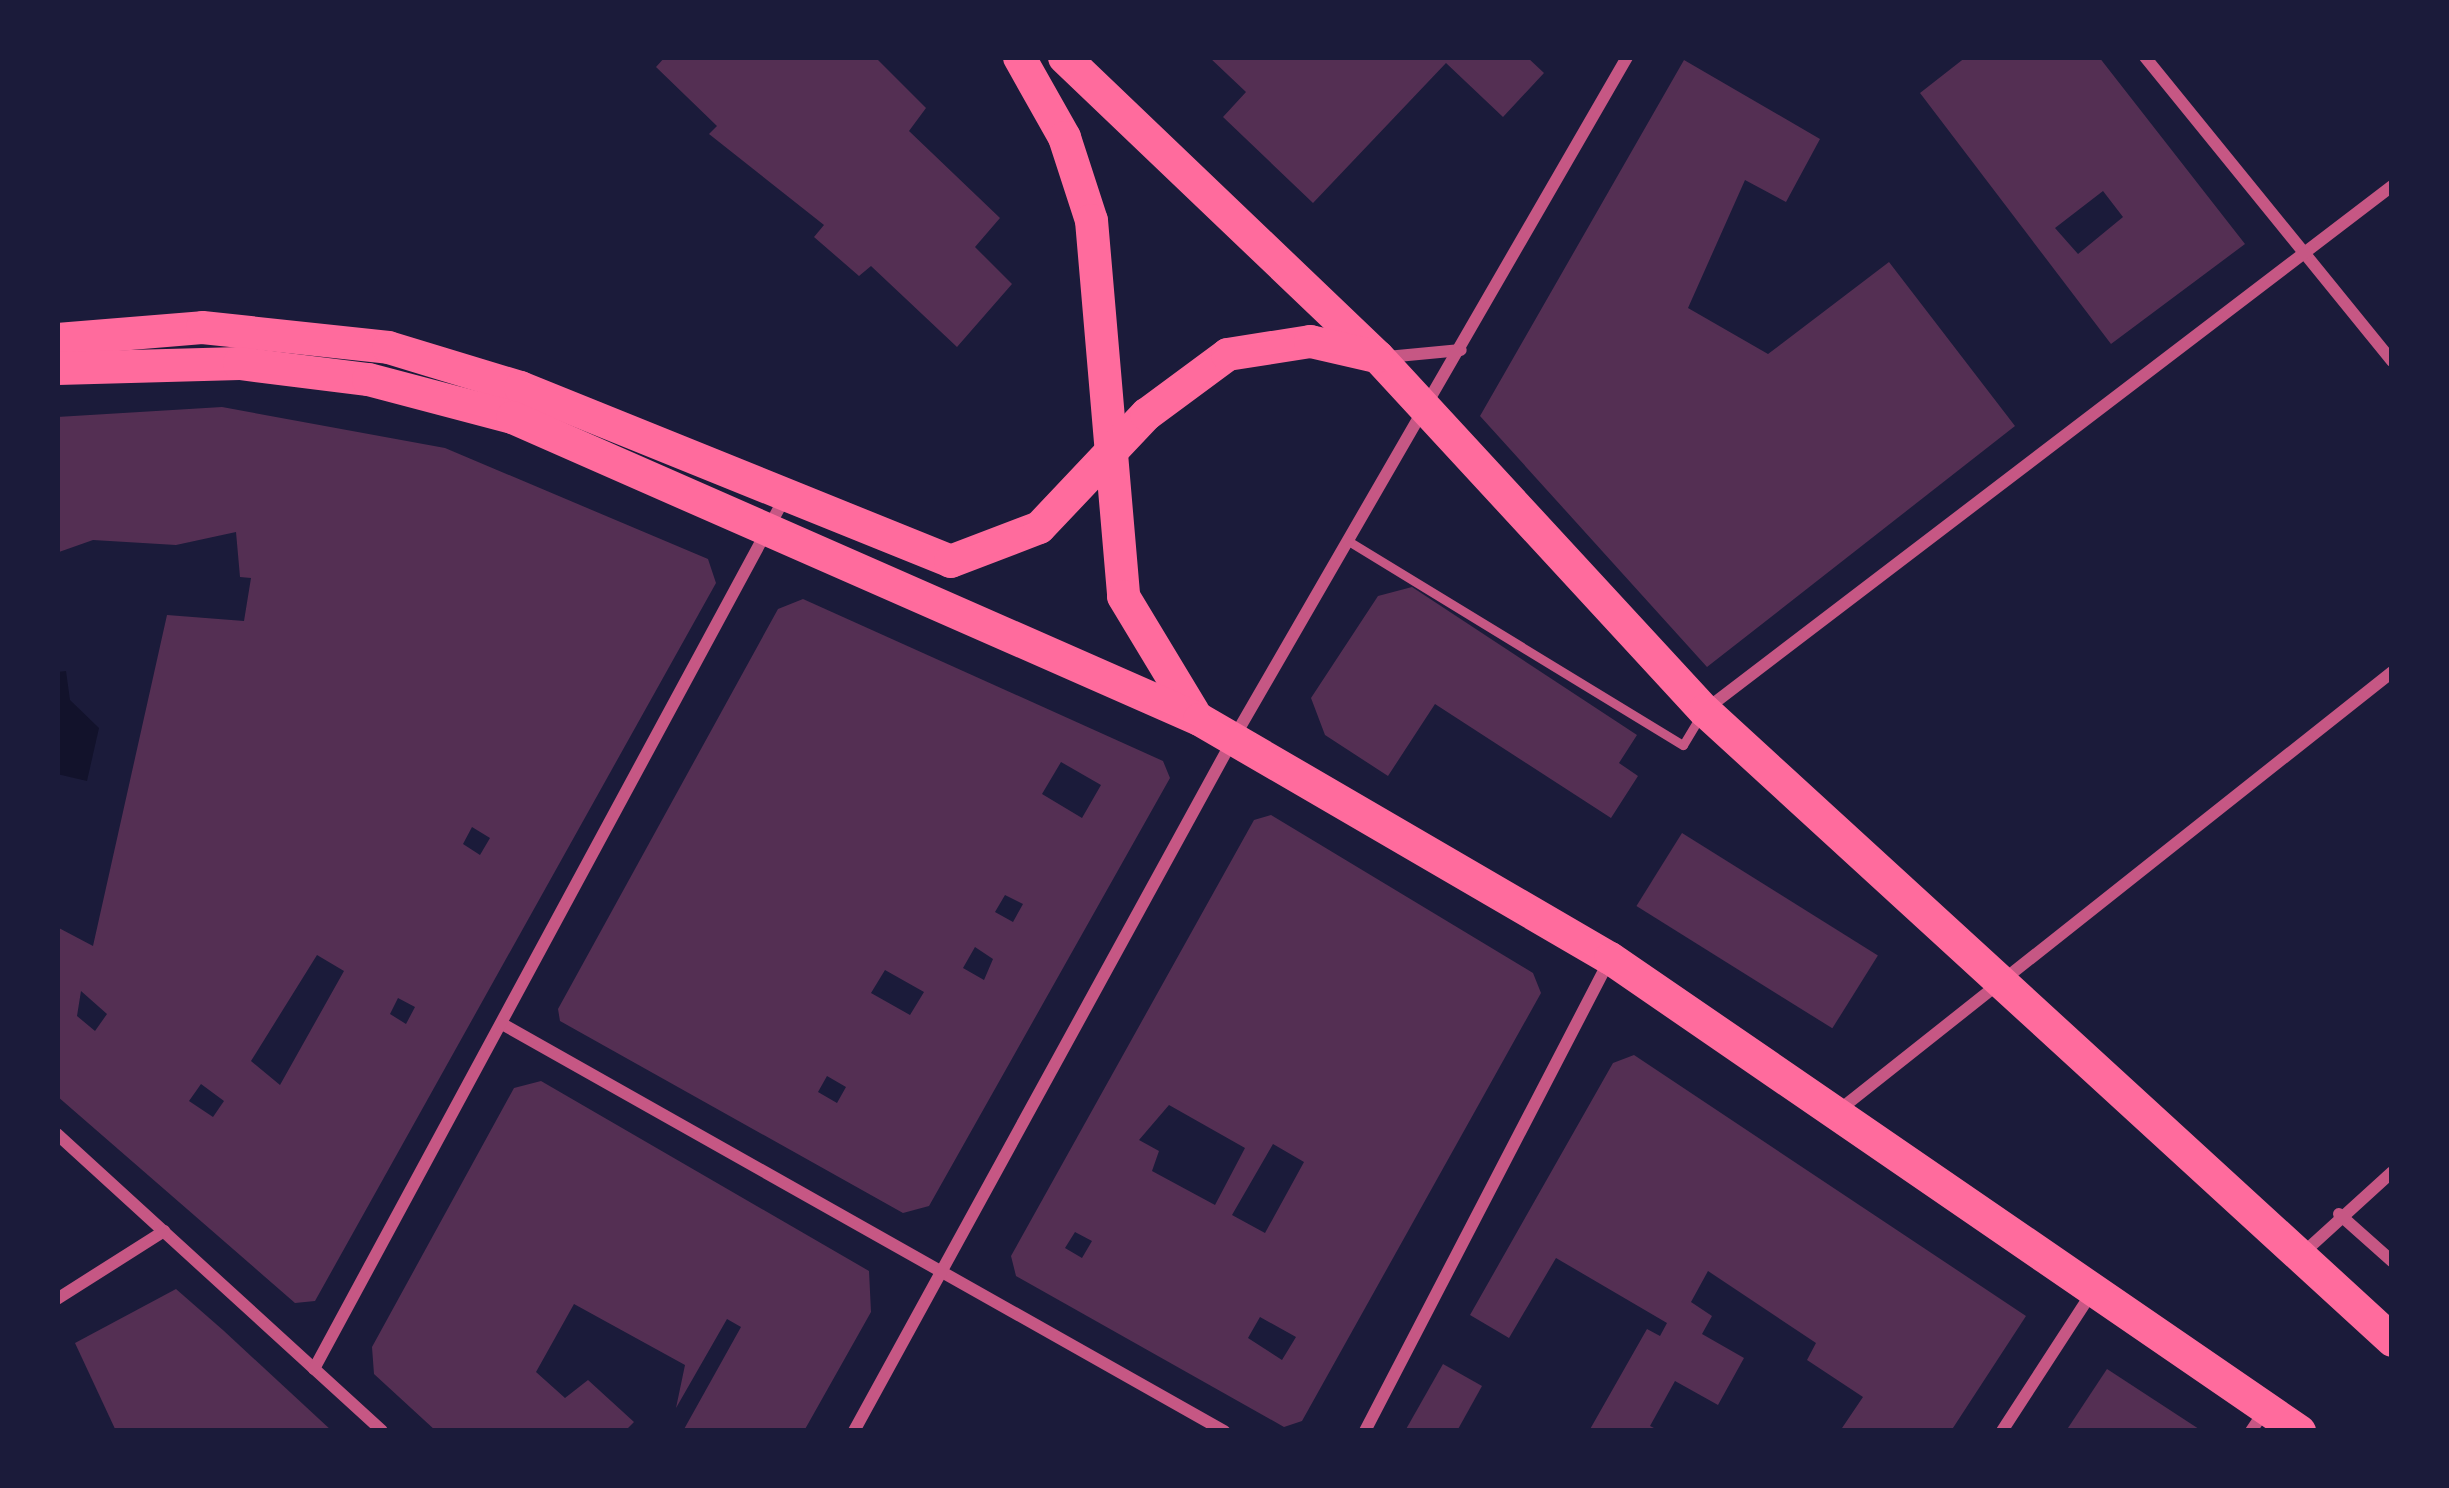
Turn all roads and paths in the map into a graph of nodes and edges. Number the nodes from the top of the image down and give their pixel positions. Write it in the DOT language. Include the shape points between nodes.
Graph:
graph roads {
  1 [pos="1019,57"];
  2 [pos="1064,57"];
  3 [pos="1627,57"];
  4 [pos="2145,57"];
  5 [pos="2392,186"];
  6 [pos="2306,253"];
  7 [pos="57,339"];
  8 [pos="1462,350"];
  9 [pos="1377,356"];
  10 [pos="2392,361"];
  11 [pos="57,368"];
  12 [pos="1428,411"];
  13 [pos="1112,452"];
  14 [pos="777,512"];
  15 [pos="1350,542"];
  16 [pos="2392,672"];
  17 [pos="1704,710"];
  18 [pos="1199,718"];
  19 [pos="1232,741"];
  20 [pos="1610,958"];
  21 [pos="1999,982"];
  22 [pos="505,1025"];
  23 [pos="1834,1114"];
  24 [pos="57,1133"];
  25 [pos="2392,1172"];
  26 [pos="2339,1214"];
  27 [pos="164,1232"];
  28 [pos="2301,1255"];
  29 [pos="2392,1261"];
  30 [pos="944,1272"];
  31 [pos="2091,1294"];
  32 [pos="57,1299"];
  33 [pos="2392,1340"];
  34 [pos="314,1369"];
  35 [pos="2258,1420"];
  36 [pos="382,1431"];
  37 [pos="854,1431"];
  38 [pos="1224,1431"];
  39 [pos="1365,1431"];
  40 [pos="2002,1431"];
  41 [pos="2299,1431"];
  1 -- 13 [label="highway" via="1064,137 1091,220"];
  2 -- 9 [label="highway"];
  3 -- 8 [label="street"];
  4 -- 6 [label="street"];
  5 -- 6 [label="street"];
  6 -- 10 [label="street"];
  6 -- 17 [label="street"];
  7 -- 14 [label="highway" via="202,327 388,347 520,387"];
  8 -- 9 [label="street"];
  8 -- 12 [label="street"];
  9 -- 12 [label="highway"];
  9 -- 13 [label="highway" via="1310,340 1227,354"];
  11 -- 14 [label="highway" via="239,363 368,379 512,417"];
  12 -- 15 [label="street"];
  12 -- 17 [label="highway"];
  13 -- 14 [label="highway" via="1010,546 922,557"];
  13 -- 18 [label="highway" via="1123,596 1160,672"];
  14 -- 18 [label="highway"];
  14 -- 22 [label="street"];
  15 -- 17 [label="lane" via="1683,746"];
  15 -- 19 [label="street"];
  16 -- 21 [label="street"];
  17 -- 21 [label="highway"];
  18 -- 19 [label="highway"];
  19 -- 20 [label="highway"];
  19 -- 30 [label="street"];
  20 -- 23 [label="highway"];
  20 -- 39 [label="street"];
  21 -- 23 [label="street"];
  21 -- 28 [label="highway"];
  22 -- 30 [label="street"];
  22 -- 34 [label="street"];
  23 -- 31 [label="highway"];
  24 -- 27 [label="street"];
  25 -- 26 [label="street"];
  26 -- 28 [label="street"];
  26 -- 29 [label="street"];
  27 -- 32 [label="street"];
  27 -- 34 [label="street"];
  28 -- 33 [label="highway"];
  30 -- 37 [label="street"];
  30 -- 38 [label="street"];
  31 -- 35 [label="highway"];
  31 -- 40 [label="street"];
  34 -- 36 [label="street"];
  35 -- 41 [label="highway"];
}
